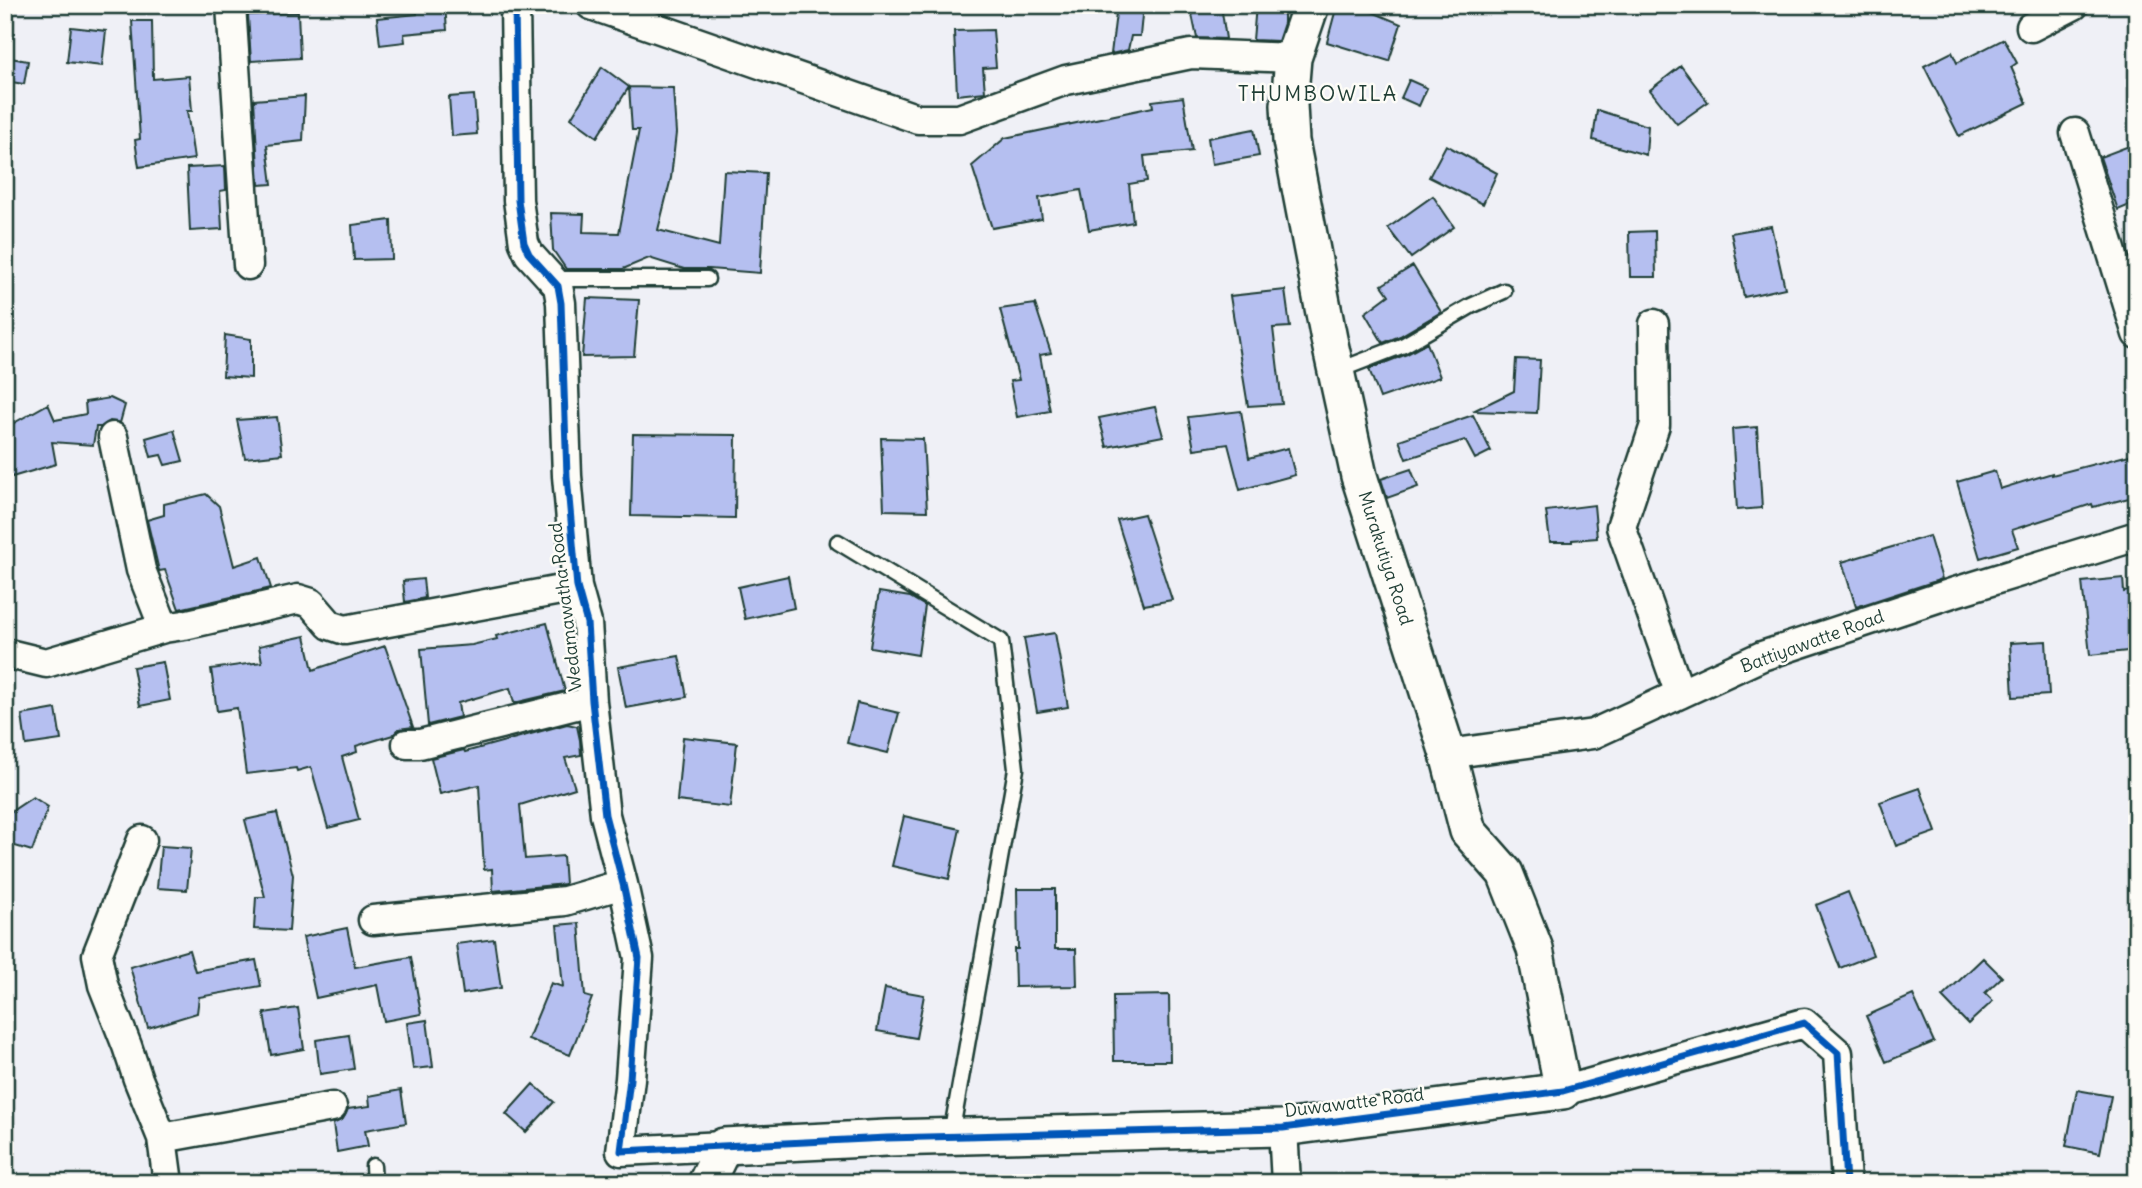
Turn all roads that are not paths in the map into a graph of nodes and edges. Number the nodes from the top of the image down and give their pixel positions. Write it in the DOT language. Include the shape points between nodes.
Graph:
graph roads {
  1 [pos="231,5"];
  2 [pos="516,5"];
  3 [pos="591,5"];
  4 [pos="1311,5"];
  5 [pos="2074,5"];
  6 [pos="2031,27"];
  7 [pos="1293,58"];
  8 [pos="2074,133"];
  9 [pos="248,265"];
  10 [pos="551,279"];
  11 [pos="707,279"];
  12 [pos="1504,291"];
  13 [pos="1654,324"];
  14 [pos="2137,334"];
  15 [pos="1336,372"];
  16 [pos="113,437"];
  17 [pos="2137,536"];
  18 [pos="838,542"];
  19 [pos="577,587"];
  20 [pos="164,628"];
  21 [pos="5,653"];
  22 [pos="1680,694"];
  23 [pos="592,701"];
  24 [pos="407,744"];
  25 [pos="1448,754"];
  26 [pos="142,840"];
  27 [pos="623,884"];
  28 [pos="373,920"];
  29 [pos="1563,1091"];
  30 [pos="332,1107"];
  31 [pos="1283,1128"];
  32 [pos="950,1136"];
  33 [pos="163,1138"];
  34 [pos="724,1146"];
  35 [pos="373,1166"];
  36 [pos="169,1183"];
  37 [pos="374,1183"];
  38 [pos="706,1183"];
  39 [pos="1286,1183"];
  40 [pos="1846,1183"];
  1 -- 9 [label="street"];
  2 -- 10 [label="street, Wedamawatha Road" via="521,228 529,254"];
  3 -- 7 [label="street" via="918,119 959,119 1066,80 1191,54"];
  4 -- 7 [label="street, Murakutiya Road"];
  5 -- 6 [label="street"];
  7 -- 15 [label="street, Murakutiya Road" via="1291,141"];
  8 -- 14 [label="street"];
  10 -- 11 [label="lane"];
  10 -- 19 [label="street, Wedamawatha Road" via="558,286 561,303 567,476"];
  12 -- 15 [label="lane" via="1404,345"];
  13 -- 22 [label="street" via="1655,425 1621,527"];
  15 -- 25 [label="street, Murakutiya Road" via="1359,476"];
  16 -- 20 [label="street" via="141,570"];
  17 -- 22 [label="street, Battiyawatte Road" via="1762,656"];
  18 -- 32 [label="lane" via="1001,641 1016,769"];
  19 -- 20 [label="street" via="345,630 330,625 311,603 298,599"];
  19 -- 23 [label="street, Wedamawatha Road" via="587,623"];
  20 -- 21 [label="street" via="46,663"];
  22 -- 25 [label="street, Battiyawatte Road" via="1593,734"];
  23 -- 24 [label="street"];
  23 -- 27 [label="street, Wedamawatha Road" via="605,815"];
  25 -- 29 [label="street, Murakutiya Road" via="1468,831 1505,873 1535,949"];
  26 -- 33 [label="street" via="97,955 103,985"];
  27 -- 28 [label="street" via="565,901"];
  27 -- 34 [label="street, Wedamawatha Road" via="639,958 621,1151"];
  29 -- 31 [label="street, Duwawatte Road"];
  29 -- 40 [label="street, Duwawatte Road" via="1804,1023 1838,1053"];
  30 -- 33 [label="street"];
  31 -- 32 [label="street, Duwawatte Road"];
  31 -- 39 [label="street"];
  32 -- 34 [label="street, Duwawatte Road"];
  33 -- 36 [label="street"];
  34 -- 38 [label="street"];
  35 -- 37 [label="lane"];
}
